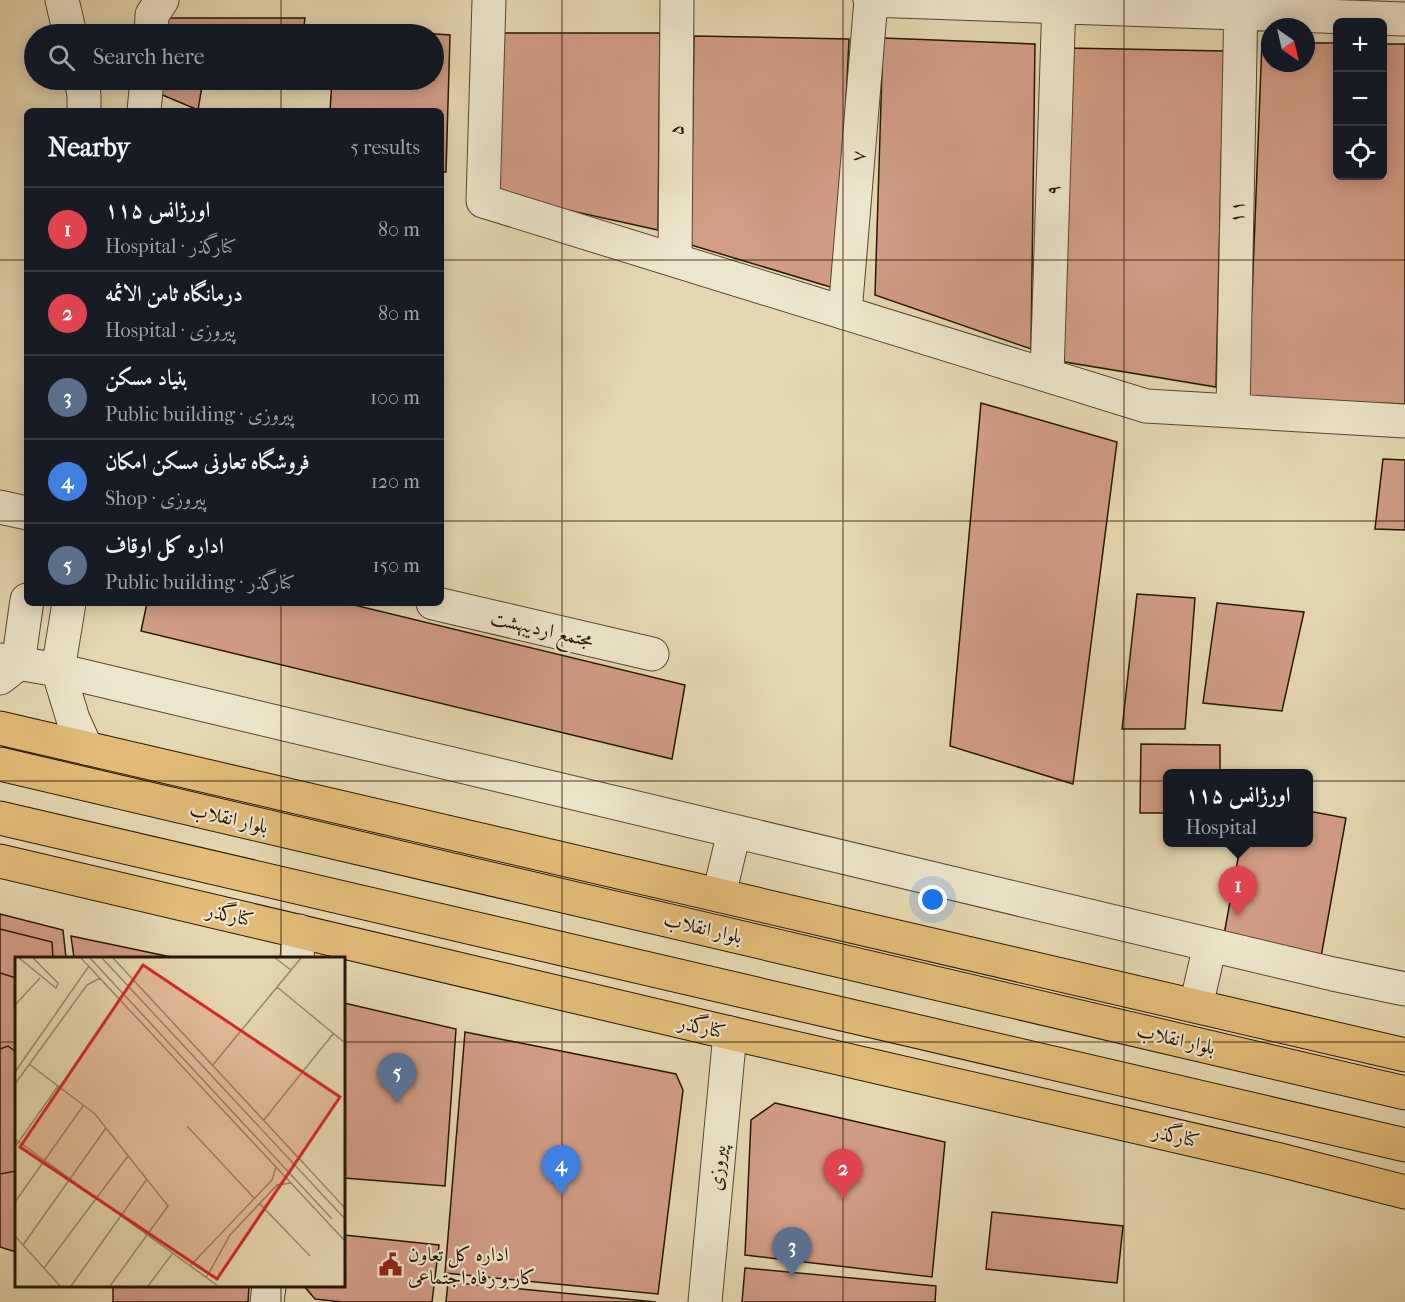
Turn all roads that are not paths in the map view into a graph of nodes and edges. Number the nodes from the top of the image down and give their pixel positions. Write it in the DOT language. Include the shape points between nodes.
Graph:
graph roads {
  1 [pos="62,0"];
  2 [pos="162,0"];
  3 [pos="489,0"];
  4 [pos="677,0"];
  5 [pos="870,0"];
  6 [pos="1059,3"];
  7 [pos="1241,7"];
  8 [pos="1405,19"];
  9 [pos="68,24"];
  10 [pos="152,24"];
  11 [pos="83,90"];
  12 [pos="146,90"];
  13 [pos="84,108"];
  14 [pos="144,108"];
  15 [pos="675,260"];
  16 [pos="845,313"];
  17 [pos="1047,375"];
  18 [pos="1233,411"];
  19 [pos="1405,421"];
  20 [pos="0,507"];
  21 [pos="24,512"];
  22 [pos="25,606"];
  23 [pos="69,606"];
  24 [pos="444,606"];
  25 [pos="652,654"];
  26 [pos="6,668"];
  27 [pos="58,670"];
  28 [pos="0,728"];
  29 [pos="86,748"];
  30 [pos="0,764"];
  31 [pos="0,818"];
  32 [pos="734,832"];
  33 [pos="0,861"];
  34 [pos="519,886"];
  35 [pos="682,887"];
  36 [pos="719,895"];
  37 [pos="678,923"];
  38 [pos="507,936"];
  39 [pos="298,945"];
  40 [pos="1210,945"];
  41 [pos="1405,988"];
  42 [pos="1196,1006"];
  43 [pos="1303,1031"];
  44 [pos="730,1033"];
  45 [pos="1405,1055"];
  46 [pos="1298,1068"];
  47 [pos="1405,1093"];
  48 [pos="1283,1117"];
  49 [pos="1405,1145"];
  50 [pos="1276,1159"];
  51 [pos="1405,1192"];
  52 [pos="269,1287"];
  53 [pos="267,1302"];
  54 [pos="705,1302"];
  1 -- 9 [label="street"];
  2 -- 10 [label="street"];
  3 -- 15 [label="street" via="483,201"];
  4 -- 15 [label="street, ۵"];
  5 -- 6 [label="street"];
  5 -- 16 [label="street, ۷"];
  6 -- 7 [label="street"];
  6 -- 17 [label="street, ۹"];
  7 -- 8 [label="street"];
  7 -- 18 [label="street, ۱۱"];
  11 -- 13 [label="street"];
  12 -- 14 [label="street"];
  15 -- 16 [label="street"];
  16 -- 17 [label="street"];
  17 -- 18 [label="street" via="1146,406"];
  18 -- 19 [label="street"];
  20 -- 21 [label="street"];
  22 -- 26 [label="street"];
  23 -- 27 [label="street"];
  24 -- 25 [label="street, مجتمع اردیبهشت"];
  26 -- 27 [label="street"];
  27 -- 29 [label="street"];
  27 -- 32 [label="street"];
  28 -- 29 [label="main road"];
  29 -- 35 [label="main road"];
  30 -- 34 [label="main road, بلوار انقلاب"];
  31 -- 38 [label="main road"];
  32 -- 36 [label="street"];
  32 -- 40 [label="street"];
  33 -- 39 [label="main road, کنارگذر"];
  34 -- 37 [label="main road, بلوار انقلاب"];
  34 -- 38 [label="main road"];
  35 -- 36 [label="main road"];
  35 -- 37 [label="main road"];
  36 -- 42 [label="main road"];
  37 -- 46 [label="main road, بلوار انقلاب"];
  38 -- 48 [label="main road"];
  39 -- 44 [label="main road, کنارگذر"];
  40 -- 41 [label="street"];
  40 -- 42 [label="street"];
  42 -- 43 [label="main road"];
  43 -- 45 [label="main road"];
  43 -- 46 [label="main road"];
  44 -- 50 [label="main road, کنارگذر"];
  44 -- 54 [label="street, پیروزی"];
  46 -- 47 [label="main road, بلوار انقلاب"];
  48 -- 49 [label="main road"];
  48 -- 50 [label="main road"];
  50 -- 51 [label="main road, کنارگذر"];
  52 -- 53 [label="street"];
}
